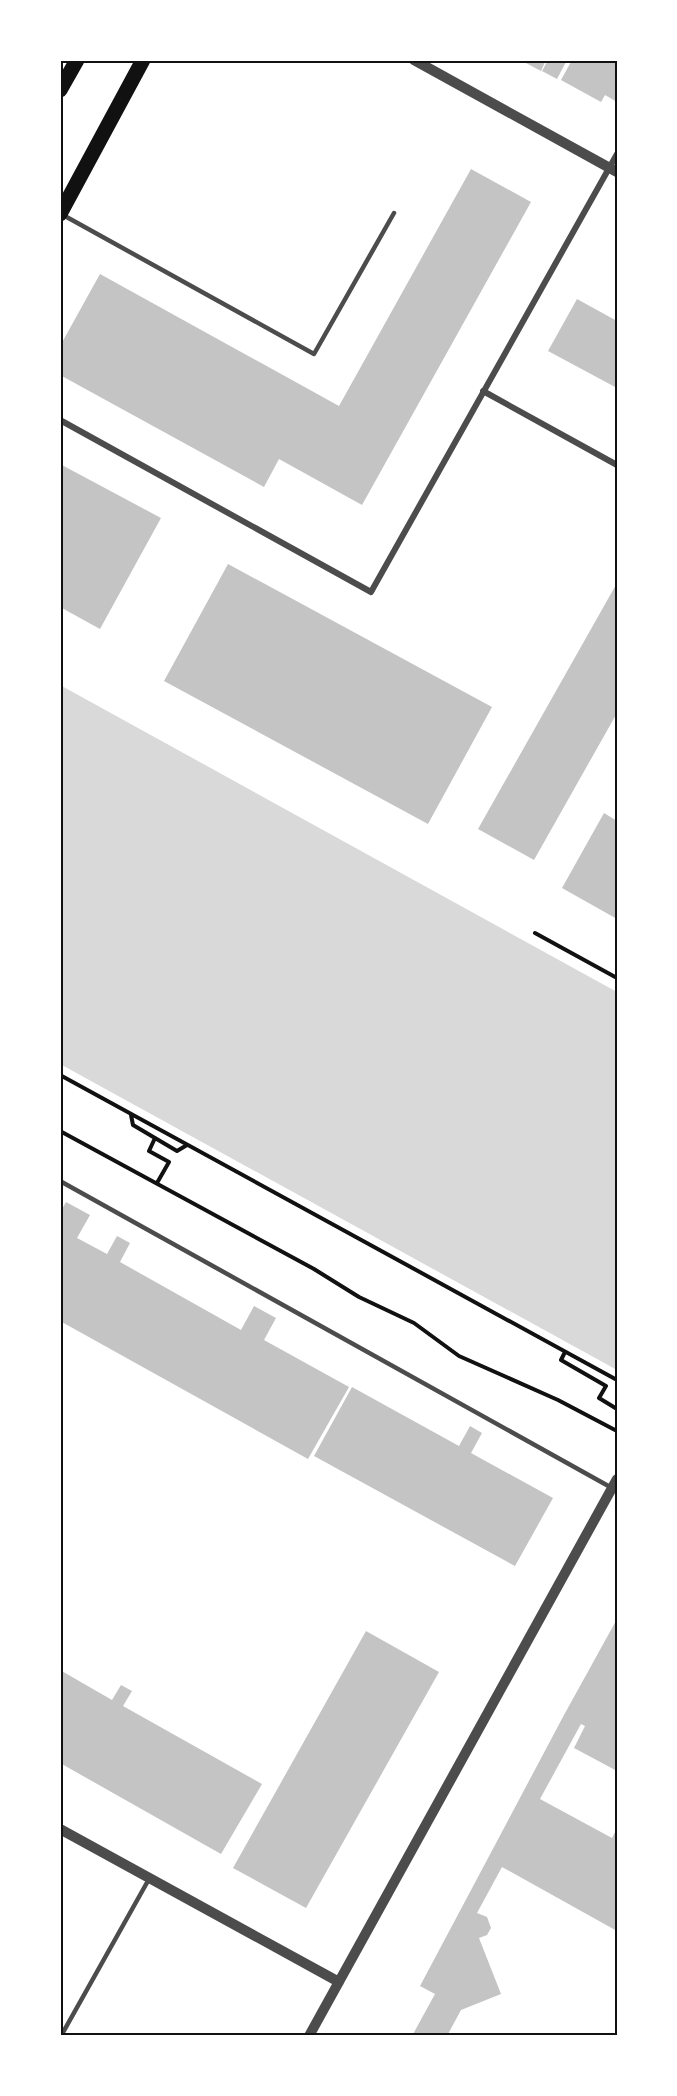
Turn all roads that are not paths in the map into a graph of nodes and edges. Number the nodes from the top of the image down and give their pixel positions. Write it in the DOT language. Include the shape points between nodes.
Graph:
graph roads {
  1 [pos="76,60"];
  2 [pos="143,60"];
  3 [pos="414,60"];
  4 [pos="60,90"];
  5 [pos="617,154"];
  6 [pos="613,170"];
  7 [pos="394,213"];
  8 [pos="60,214"];
  9 [pos="483,391"];
  10 [pos="60,420"];
  11 [pos="617,465"];
  12 [pos="60,1181"];
  13 [pos="614,1484"];
  14 [pos="60,1829"];
  15 [pos="149,1878"];
  16 [pos="339,1982"];
  17 [pos="61,2036"];
  18 [pos="309,2036"];
  1 -- 4 [label="main road"];
  2 -- 8 [label="main road"];
  3 -- 6 [label="street"];
  5 -- 6 [label="street"];
  6 -- 9 [label="street"];
  7 -- 8 [label="lane" via="314,354"];
  9 -- 10 [label="street" via="371,592"];
  9 -- 11 [label="street"];
  12 -- 13 [label="lane"];
  13 -- 16 [label="street"];
  14 -- 15 [label="street"];
  15 -- 16 [label="street"];
  15 -- 17 [label="lane"];
  16 -- 18 [label="street"];
}
